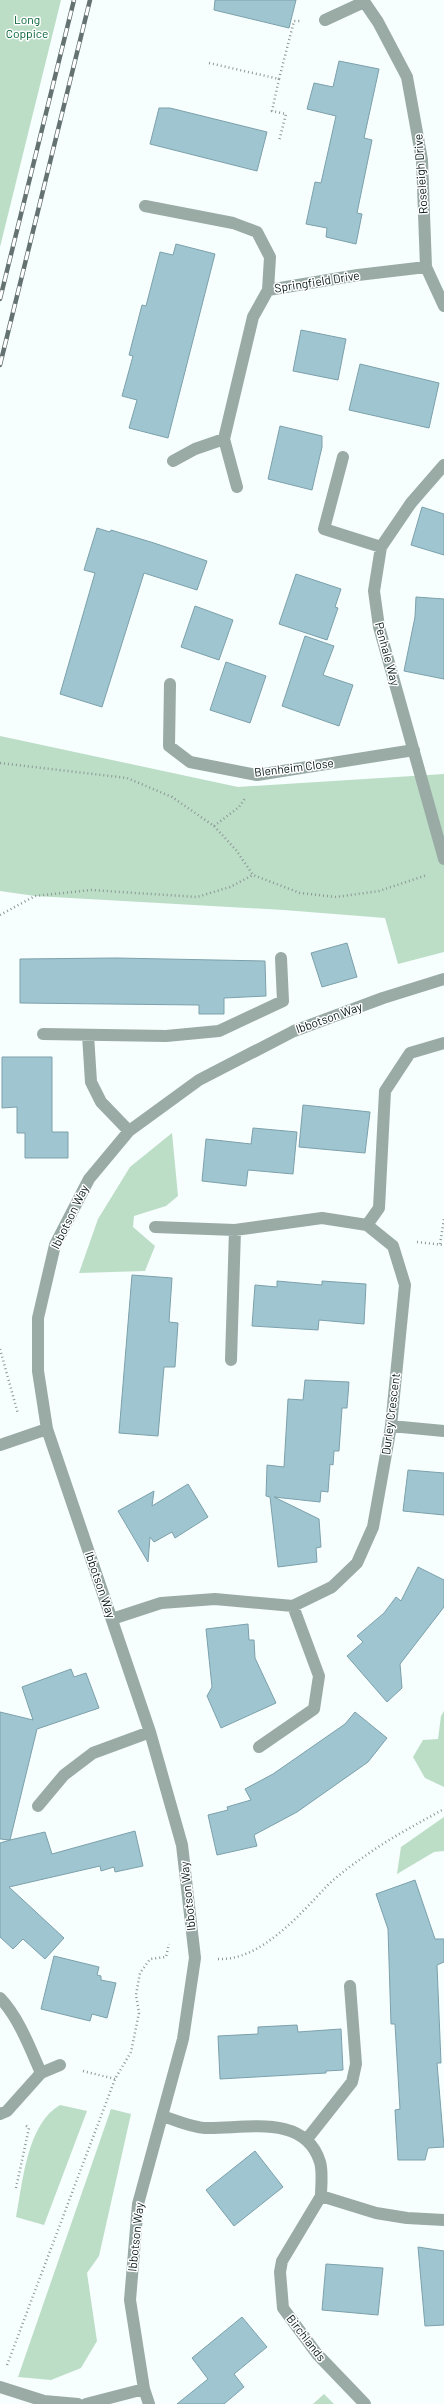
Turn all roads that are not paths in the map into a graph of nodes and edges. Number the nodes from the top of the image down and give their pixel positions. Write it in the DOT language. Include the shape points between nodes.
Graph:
graph roads {
  1 [pos="364,1"];
  2 [pos="325,20"];
  3 [pos="145,206"];
  4 [pos="426,267"];
  5 [pos="268,290"];
  6 [pos="444,306"];
  7 [pos="224,439"];
  8 [pos="343,457"];
  9 [pos="173,462"];
  10 [pos="444,465"];
  11 [pos="237,487"];
  12 [pos="381,547"];
  13 [pos="170,684"];
  14 [pos="414,750"];
  15 [pos="444,859"];
  16 [pos="282,958"];
  17 [pos="444,979"];
  18 [pos="43,1034"];
  19 [pos="88,1035"];
  20 [pos="444,1043"];
  21 [pos="129,1131"];
  22 [pos="367,1225"];
  23 [pos="155,1227"];
  24 [pos="235,1230"];
  25 [pos="231,1360"];
  26 [pos="391,1426"];
  27 [pos="47,1429"];
  28 [pos="444,1432"];
  29 [pos="0,1445"];
  30 [pos="293,1606"];
  31 [pos="112,1619"];
  32 [pos="150,1732"];
  33 [pos="259,1746"];
  34 [pos="38,1806"];
  35 [pos="350,1986"];
  36 [pos="0,1998"];
  37 [pos="60,2065"];
  38 [pos="41,2073"];
  39 [pos="4,2112"];
  40 [pos="162,2116"];
  41 [pos="307,2139"];
  42 [pos="321,2196"];
  43 [pos="443,2219"];
  44 [pos="0,2387"];
  45 [pos="144,2389"];
  46 [pos="78,2404"];
  47 [pos="86,2404"];
  48 [pos="149,2404"];
  49 [pos="365,2404"];
  1 -- 2 [label="street, Roseleigh Drive"];
  1 -- 4 [label="street, Roseleigh Drive" via="407,77 422,160"];
  3 -- 5 [label="street" via="233,223 257,232 270,257"];
  4 -- 5 [label="street, Springfield Drive"];
  4 -- 6 [label="street, Roseleigh Drive"];
  5 -- 7 [label="street, Springfield Drive" via="253,317"];
  7 -- 9 [label="street" via="195,449"];
  7 -- 11 [label="street, Springfield Drive"];
  8 -- 12 [label="street" via="324,529"];
  10 -- 12 [label="street, Penhale Way" via="410,503"];
  12 -- 14 [label="street, Penhale Way" via="374,591 379,627"];
  13 -- 14 [label="street, Blenheim Close" via="169,746 190,762 257,775"];
  14 -- 15 [label="street, Penhale Way"];
  16 -- 19 [label="street" via="283,1001 219,1031 166,1036"];
  17 -- 21 [label="street, Ibbotson Way" via="294,1030 199,1080"];
  18 -- 19 [label="street"];
  19 -- 21 [label="street" via="90,1082 101,1102"];
  20 -- 22 [label="street" via="410,1053 385,1091 379,1208"];
  21 -- 27 [label="street, Ibbotson Way" via="89,1178 55,1245 38,1318 38,1371"];
  22 -- 24 [label="street" via="322,1218"];
  22 -- 26 [label="street, Durley Crescent" via="393,1246 405,1285"];
  23 -- 24 [label="street"];
  24 -- 25 [label="street"];
  26 -- 28 [label="street"];
  26 -- 30 [label="street, Durley Crescent" via="373,1527 357,1563 332,1588"];
  27 -- 29 [label="street"];
  27 -- 31 [label="street, Ibbotson Way"];
  30 -- 31 [label="street, Durley Crescent" via="215,1599 161,1603"];
  30 -- 33 [label="street" via="319,1676 314,1709"];
  31 -- 32 [label="street, Ibbotson Way"];
  32 -- 34 [label="street" via="93,1753 64,1775"];
  32 -- 40 [label="street, Ibbotson Way" via="182,1845 195,1958 183,2039"];
  35 -- 41 [label="street" via="356,2064 352,2082"];
  36 -- 38 [label="street" via="22,2032"];
  37 -- 38 [label="street"];
  38 -- 39 [label="street"];
  40 -- 41 [label="street" via="206,2128 256,2125 285,2130"];
  40 -- 45 [label="street, Ibbotson Way" via="138,2204 130,2300"];
  41 -- 42 [label="street" via="320,2162"];
  42 -- 43 [label="street" via="376,2213 407,2218"];
  42 -- 49 [label="street, Birchlands" via="282,2261 280,2272 283,2308 317,2354"];
  44 -- 46 [label="street" via="44,2400"];
  45 -- 47 [label="street"];
  45 -- 48 [label="street, Ibbotson Way"];
}
